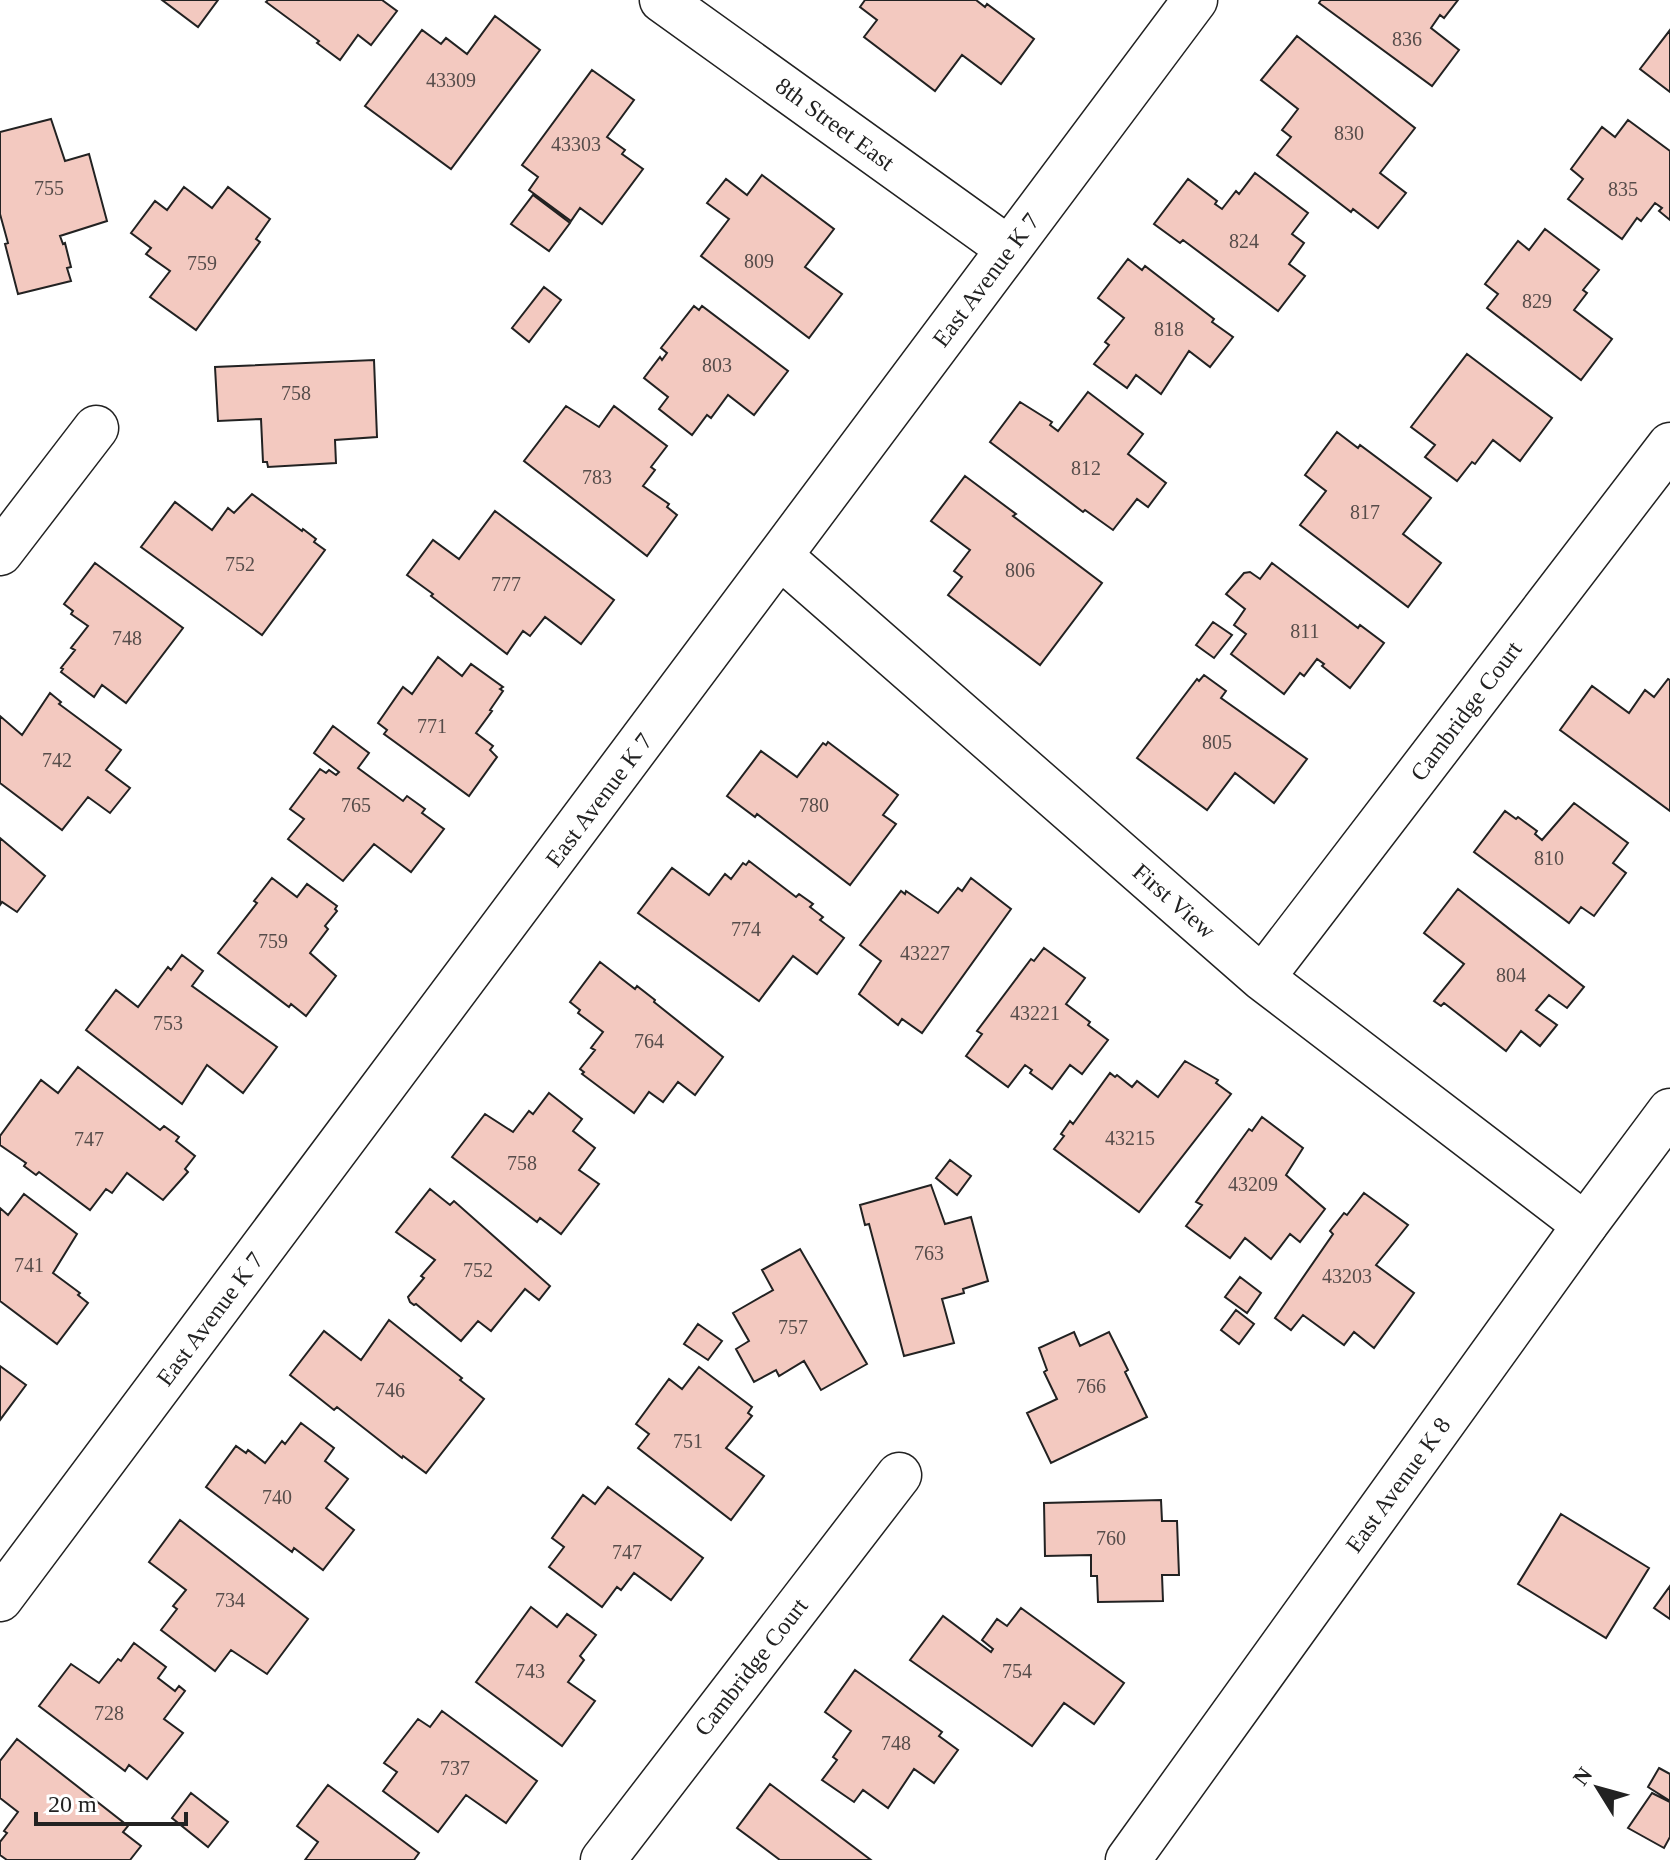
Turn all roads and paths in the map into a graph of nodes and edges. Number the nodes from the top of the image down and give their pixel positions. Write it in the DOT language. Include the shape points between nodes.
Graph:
graph roads {
  1 [pos="662,0"];
  2 [pos="1195,0"];
  3 [pos="1009,249"];
  4 [pos="96,428"];
  5 [pos="1670,445"];
  6 [pos="0,553"];
  7 [pos="781,557"];
  8 [pos="1262,978"];
  9 [pos="1670,1111"];
  10 [pos="1585,1225"];
  11 [pos="899,1475"];
  12 [pos="0,1599"];
  13 [pos="603,1860"];
  14 [pos="1128,1860"];
  1 -- 3 [label="street, 8th Street East"];
  2 -- 3 [label="street, East Avenue K 7"];
  3 -- 7 [label="street, East Avenue K 7"];
  4 -- 6 [label="street"];
  5 -- 8 [label="street, Cambridge Court"];
  7 -- 8 [label="street, First View"];
  7 -- 12 [label="street, East Avenue K 7"];
  8 -- 10 [label="street, First View"];
  9 -- 10 [label="street, East Avenue K 8"];
  10 -- 14 [label="street, East Avenue K 8"];
  11 -- 13 [label="street, Cambridge Court"];
}
